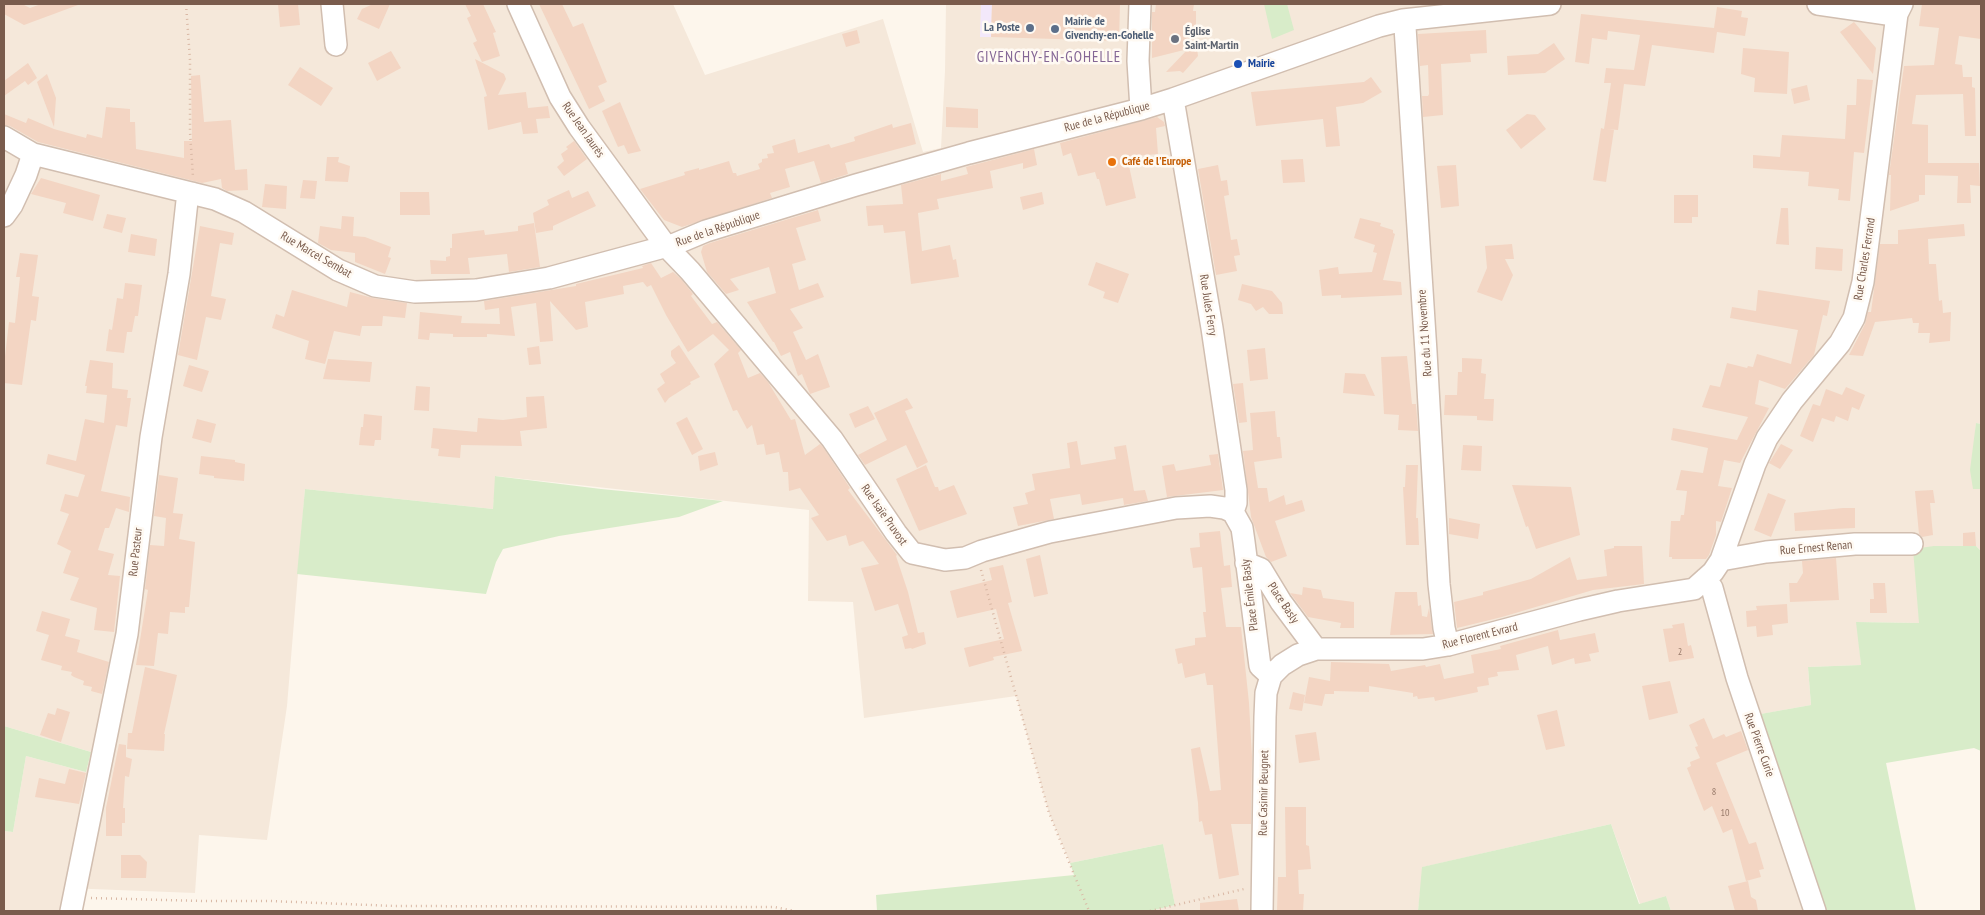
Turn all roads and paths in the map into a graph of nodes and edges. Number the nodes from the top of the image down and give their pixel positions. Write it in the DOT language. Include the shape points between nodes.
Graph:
graph roads {
  1 [pos="186,4"];
  2 [pos="332,4"];
  3 [pos="518,4"];
  4 [pos="1140,4"];
  5 [pos="1550,4"];
  6 [pos="1818,4"];
  7 [pos="1900,9"];
  8 [pos="1403,20"];
  9 [pos="336,45"];
  10 [pos="1173,99"];
  11 [pos="1140,103"];
  12 [pos="4,137"];
  13 [pos="33,154"];
  14 [pos="192,193"];
  15 [pos="4,215"];
  16 [pos="666,246"];
  17 [pos="1233,512"];
  18 [pos="1912,544"];
  19 [pos="977,553"];
  20 [pos="1721,560"];
  21 [pos="1246,564"];
  22 [pos="1699,584"];
  23 [pos="1448,645"];
  24 [pos="1316,649"];
  25 [pos="1271,676"];
  26 [pos="1263,885"];
  27 [pos="73,904"];
  28 [pos="795,911"];
  29 [pos="1089,911"];
  30 [pos="1150,911"];
  31 [pos="1262,911"];
  32 [pos="1815,911"];
  1 -- 14 [label="path"];
  2 -- 9 [label="street"];
  3 -- 16 [label="street, Rue Jean Jaurès" via="560,97"];
  4 -- 11 [label="street"];
  5 -- 8 [label="street, Rue de la République"];
  6 -- 7 [label="street" via="1887,14"];
  7 -- 20 [label="street, Rue Charles Ferrand" via="1870,238 1854,318 1840,343 1792,401 1767,438"];
  8 -- 10 [label="street, Rue de la République"];
  8 -- 23 [label="street, Rue du 11 Novembre" via="1439,584"];
  10 -- 11 [label="street, Rue de la République"];
  10 -- 17 [label="street, Rue Jules Ferry" via="1235,480"];
  11 -- 16 [label="street, Rue de la République" via="856,185"];
  12 -- 13 [label="street, Rue Marcel Sembat"];
  13 -- 14 [label="street, Rue Marcel Sembat"];
  13 -- 15 [label="street" via="12,205"];
  14 -- 16 [label="street, Rue Marcel Sembat" via="244,212 338,270 376,286 415,292 476,290 549,278"];
  14 -- 27 [label="street, Rue Pasteur" via="188,201 179,274 150,437 127,634"];
  16 -- 19 [label="street, Rue Isaïe Pruvost" via="832,439 912,553 945,560"];
  17 -- 19 [label="street, Rue Isaïe Pruvost" via="1210,506 1176,508 1050,532"];
  17 -- 21 [label="street, Place Émile Basly" via="1242,528"];
  18 -- 20 [label="street, Rue Ernest Renan" via="1855,544 1766,552"];
  19 -- 29 [label="path" via="1049,813"];
  20 -- 22 [label="street, Rue Charles Ferrand"];
  21 -- 24 [label="street, Place Basly" via="1261,569"];
  21 -- 25 [label="street, Place Émile Basly" via="1260,666"];
  22 -- 23 [label="street, Rue Florent Evrard" via="1579,610"];
  22 -- 32 [label="street, Rue Pierre Curie" via="1712,588 1740,687"];
  23 -- 24 [label="street, Rue Florent Evrard"];
  24 -- 25 [label="street, Rue Florent Evrard" via="1298,655"];
  25 -- 26 [label="street, Rue Casimir Beugnet" via="1265,709"];
  26 -- 30 [label="path"];
  26 -- 31 [label="street, Rue Casimir Beugnet"];
  27 -- 28 [label="path" via="774,907"];
}
